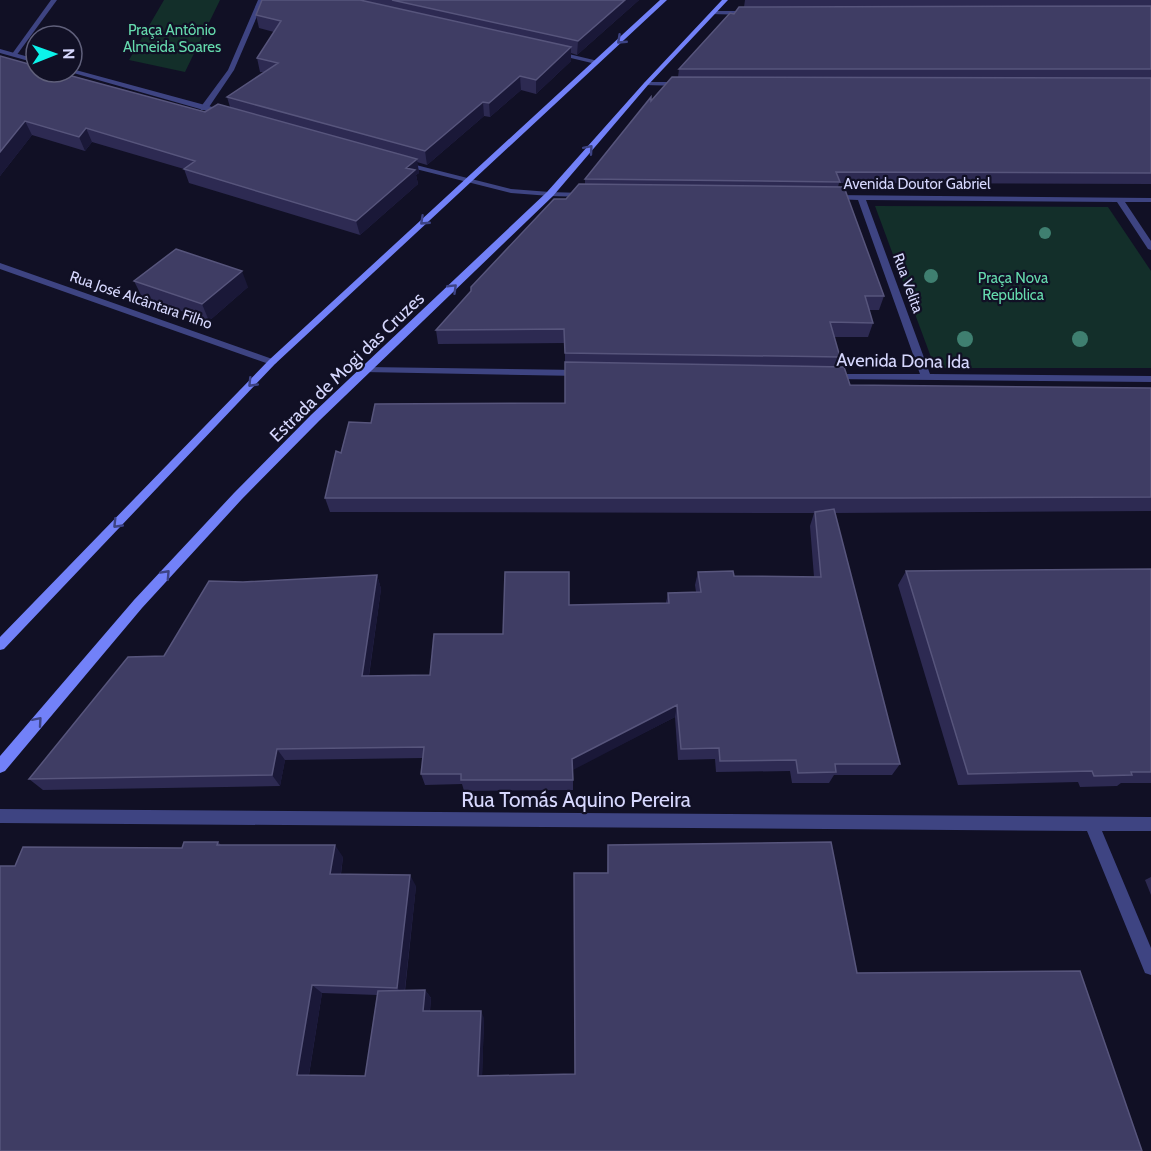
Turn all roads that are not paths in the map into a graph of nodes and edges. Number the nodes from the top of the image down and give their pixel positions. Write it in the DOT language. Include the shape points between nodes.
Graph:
graph roads {
  1 [pos="54,0"];
  2 [pos="261,0"];
  3 [pos="664,0"];
  4 [pos="725,0"];
  5 [pos="712,13"];
  6 [pos="759,13"];
  7 [pos="0,51"];
  8 [pos="550,52"];
  9 [pos="14,55"];
  10 [pos="24,58"];
  11 [pos="596,62"];
  12 [pos="84,74"];
  13 [pos="646,84"];
  14 [pos="693,84"];
  15 [pos="204,108"];
  16 [pos="237,117"];
  17 [pos="394,161"];
  18 [pos="467,181"];
  19 [pos="550,194"];
  20 [pos="597,195"];
  21 [pos="825,197"];
  22 [pos="861,198"];
  23 [pos="1119,199"];
  24 [pos="1151,200"];
  25 [pos="1151,247"];
  26 [pos="0,266"];
  27 [pos="272,362"];
  28 [pos="368,370"];
  29 [pos="593,373"];
  30 [pos="819,377"];
  31 [pos="926,378"];
  32 [pos="1151,379"];
  33 [pos="0,645"];
  34 [pos="0,765"];
  35 [pos="0,816"];
  36 [pos="1092,824"];
  37 [pos="1151,824"];
  38 [pos="1151,967"];
  1 -- 9 [label="street"];
  2 -- 15 [label="street" via="231,70"];
  3 -- 11 [label="main road, one-way"];
  4 -- 5 [label="main road, Estrada de Mogi das Cruzes"];
  5 -- 6 [label="street"];
  5 -- 13 [label="main road, Estrada de Mogi das Cruzes"];
  7 -- 9 [label="street"];
  8 -- 11 [label="street"];
  9 -- 10 [label="street"];
  11 -- 18 [label="main road"];
  12 -- 15 [label="street"];
  13 -- 14 [label="street"];
  19 -- 13 [label="main road, Estrada de Mogi das Cruzes, one-way"];
  15 -- 16 [label="street"];
  17 -- 18 [label="street"];
  18 -- 19 [label="street" via="511,191"];
  18 -- 27 [label="main road, one-way"];
  19 -- 20 [label="street"];
  28 -- 19 [label="main road, Estrada de Mogi das Cruzes, one-way"];
  21 -- 22 [label="street, Avenida Doutor Gabriel"];
  22 -- 23 [label="street, Avenida Doutor Gabriel"];
  22 -- 31 [label="street, Rua Velita"];
  23 -- 24 [label="street, Avenida Doutor Gabriel"];
  23 -- 25 [label="street"];
  26 -- 27 [label="street, Rua José Alcântara Filho"];
  27 -- 33 [label="main road, one-way"];
  28 -- 29 [label="street"];
  34 -- 28 [label="main road, Estrada de Mogi das Cruzes, one-way" via="138,604 238,496"];
  30 -- 31 [label="street, Avenida Dona Ida"];
  31 -- 32 [label="street, Avenida Dona Ida"];
  35 -- 36 [label="street, Rua Tomás Aquino Pereira"];
  36 -- 37 [label="street, Rua Tomás Aquino Pereira"];
  36 -- 38 [label="street"];
}
